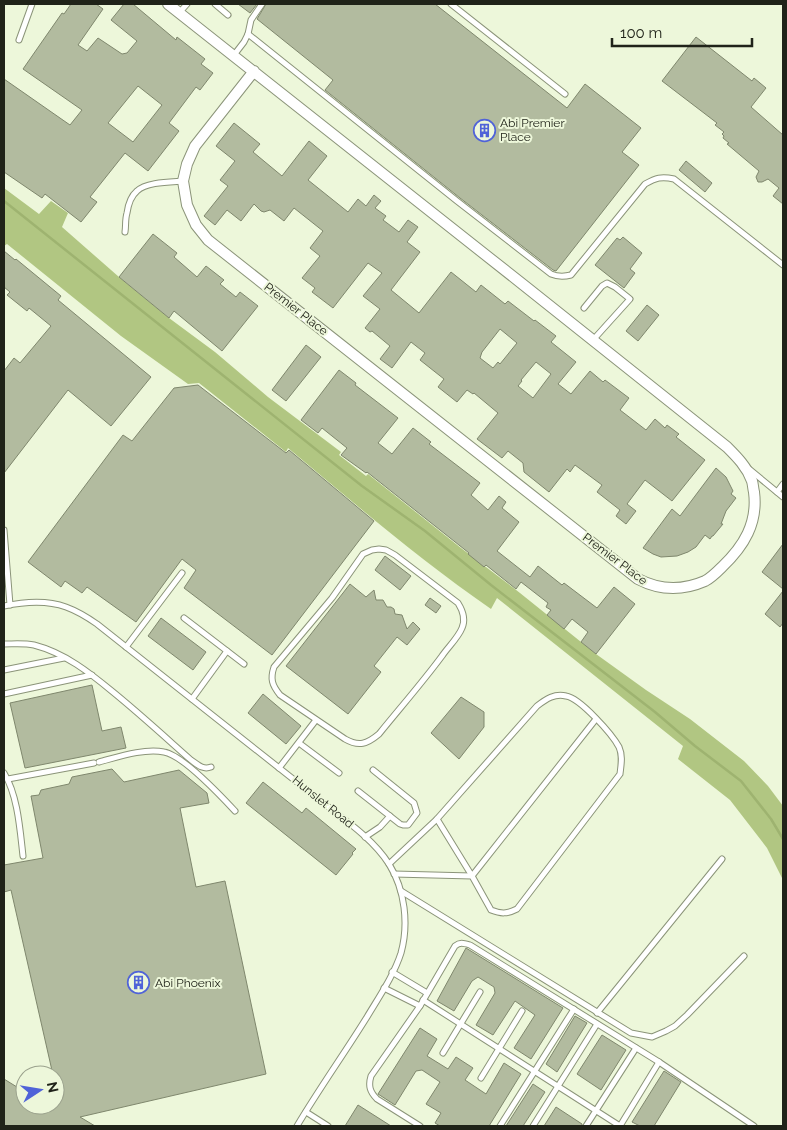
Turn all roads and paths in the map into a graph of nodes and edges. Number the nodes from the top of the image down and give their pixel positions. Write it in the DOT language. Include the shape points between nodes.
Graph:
graph roads {
  1 [pos="32,4"];
  2 [pos="168,4"];
  3 [pos="187,4"];
  4 [pos="215,4"];
  5 [pos="262,4"];
  6 [pos="451,4"];
  7 [pos="180,13"];
  8 [pos="228,15"];
  9 [pos="248,34"];
  10 [pos="19,40"];
  11 [pos="234,55"];
  12 [pos="254,71"];
  13 [pos="564,94"];
  14 [pos="183,181"];
  15 [pos="125,232"];
  16 [pos="783,265"];
  17 [pos="630,299"];
  18 [pos="635,303"];
  19 [pos="584,308"];
  20 [pos="593,340"];
  21 [pos="743,463"];
  22 [pos="783,484"];
  23 [pos="777,492"];
  24 [pos="783,497"];
  25 [pos="4,530"];
  26 [pos="182,573"];
  27 [pos="10,605"];
  28 [pos="4,606"];
  29 [pos="184,618"];
  30 [pos="4,644"];
  31 [pos="126,647"];
  32 [pos="227,651"];
  33 [pos="65,658"];
  34 [pos="244,664"];
  35 [pos="4,670"];
  36 [pos="92,675"];
  37 [pos="4,694"];
  38 [pos="192,699"];
  39 [pos="596,719"];
  40 [pos="316,720"];
  41 [pos="298,743"];
  42 [pos="211,767"];
  43 [pos="279,768"];
  44 [pos="373,770"];
  45 [pos="4,773"];
  46 [pos="339,773"];
  47 [pos="8,779"];
  48 [pos="358,791"];
  49 [pos="235,811"];
  50 [pos="390,816"];
  51 [pos="437,819"];
  52 [pos="365,837"];
  53 [pos="23,856"];
  54 [pos="722,859"];
  55 [pos="389,864"];
  56 [pos="394,874"];
  57 [pos="472,876"];
  58 [pos="401,891"];
  59 [pos="744,956"];
  60 [pos="392,972"];
  61 [pos="384,988"];
  62 [pos="480,992"];
  63 [pos="427,993"];
  64 [pos="423,1000"];
  65 [pos="420,1006"];
  66 [pos="574,1009"];
  67 [pos="522,1011"];
  68 [pos="597,1013"];
  69 [pos="460,1024"];
  70 [pos="597,1024"];
  71 [pos="636,1048"];
  72 [pos="499,1049"];
  73 [pos="443,1053"];
  74 [pos="659,1062"];
  75 [pos="535,1072"];
  76 [pos="481,1078"];
  77 [pos="558,1086"];
  78 [pos="596,1111"];
  79 [pos="306,1112"];
  80 [pos="297,1126"];
  81 [pos="328,1126"];
  82 [pos="420,1126"];
  83 [pos="500,1126"];
  84 [pos="533,1126"];
  85 [pos="586,1126"];
  86 [pos="620,1126"];
  87 [pos="754,1126"];
  1 -- 10 [label="lane"];
  2 -- 7 [label="street, Premier Place"];
  3 -- 7 [label="lane"];
  4 -- 8 [label="lane"];
  5 -- 9 [label="lane" via="251,20"];
  6 -- 13 [label="lane"];
  7 -- 11 [label="street, Premier Place"];
  9 -- 11 [label="lane"];
  9 -- 16 [label="lane" via="557,277 570,275 645,184 666,177 674,179"];
  11 -- 12 [label="street, Premier Place"];
  12 -- 14 [label="street, Premier Place" via="195,146"];
  12 -- 20 [label="street, Premier Place"];
  14 -- 15 [label="lane" via="158,183 136,191 126,213"];
  14 -- 21 [label="street, Premier Place" via="187,205 196,225 208,240 649,585 679,588 706,581 731,558 744,541 755,502 752,481"];
  17 -- 18 [label="lane"];
  17 -- 19 [label="lane" via="607,283"];
  17 -- 20 [label="lane"];
  20 -- 21 [label="street, Premier Place"];
  21 -- 23 [label="lane"];
  22 -- 23 [label="lane"];
  23 -- 24 [label="lane"];
  25 -- 27 [label="lane"];
  26 -- 31 [label="lane"];
  27 -- 28 [label="lane, Hunslet Road"];
  27 -- 31 [label="lane, Hunslet Road" via="45,603 65,606 86,616"];
  29 -- 32 [label="lane"];
  30 -- 33 [label="lane" via="34,645"];
  31 -- 38 [label="lane, Hunslet Road"];
  32 -- 34 [label="lane"];
  32 -- 38 [label="lane"];
  33 -- 35 [label="lane"];
  33 -- 36 [label="lane"];
  36 -- 37 [label="lane"];
  36 -- 42 [label="lane" via="191,760 201,767"];
  38 -- 43 [label="lane, Hunslet Road"];
  39 -- 51 [label="lane" via="579,701 568,696 548,698 537,706"];
  39 -- 57 [label="lane"];
  39 -- 57 [label="lane" via="619,748 620,774 517,909 500,914 491,910"];
  40 -- 40 [label="lane" via="352,743 366,743 379,734 459,634 464,620 458,603 386,550 363,554 332,598 274,667 272,674 280,695"];
  40 -- 41 [label="lane"];
  41 -- 43 [label="lane"];
  41 -- 46 [label="lane"];
  43 -- 52 [label="lane, Hunslet Road"];
  44 -- 50 [label="lane" via="414,803 417,813 408,825 400,824"];
  45 -- 47 [label="lane"];
  47 -- 49 [label="lane" via="154,751 170,754 183,762"];
  47 -- 53 [label="lane" via="20,825"];
  48 -- 50 [label="lane"];
  50 -- 52 [label="lane"];
  51 -- 55 [label="lane"];
  51 -- 57 [label="lane"];
  52 -- 55 [label="lane, Hunslet Road"];
  54 -- 68 [label="lane"];
  55 -- 56 [label="lane, Hunslet Road"];
  56 -- 57 [label="lane"];
  56 -- 58 [label="lane, Hunslet Road"];
  58 -- 60 [label="lane, Hunslet Road" via="405,930 401,953"];
  58 -- 68 [label="lane"];
  59 -- 68 [label="lane" via="687,1015 666,1031 652,1036 631,1033"];
  60 -- 61 [label="lane, Hunslet Road"];
  60 -- 63 [label="lane"];
  61 -- 65 [label="lane"];
  61 -- 79 [label="lane, Hunslet Road"];
  62 -- 69 [label="lane"];
  63 -- 64 [label="lane"];
  63 -- 66 [label="lane" via="455,946 464,943"];
  64 -- 65 [label="lane"];
  64 -- 69 [label="lane"];
  65 -- 82 [label="lane" via="369,1083 377,1100"];
  66 -- 70 [label="lane"];
  66 -- 75 [label="lane"];
  67 -- 72 [label="lane"];
  69 -- 72 [label="lane"];
  69 -- 73 [label="lane"];
  70 -- 71 [label="lane"];
  70 -- 77 [label="lane"];
  71 -- 74 [label="lane"];
  71 -- 78 [label="lane"];
  72 -- 75 [label="lane"];
  72 -- 76 [label="lane"];
  74 -- 86 [label="lane"];
  74 -- 87 [label="lane"];
  75 -- 77 [label="lane"];
  75 -- 83 [label="lane"];
  77 -- 78 [label="lane"];
  77 -- 84 [label="lane"];
  78 -- 85 [label="lane"];
  78 -- 86 [label="lane"];
  79 -- 80 [label="lane, Hunslet Road"];
  79 -- 81 [label="lane"];
}
